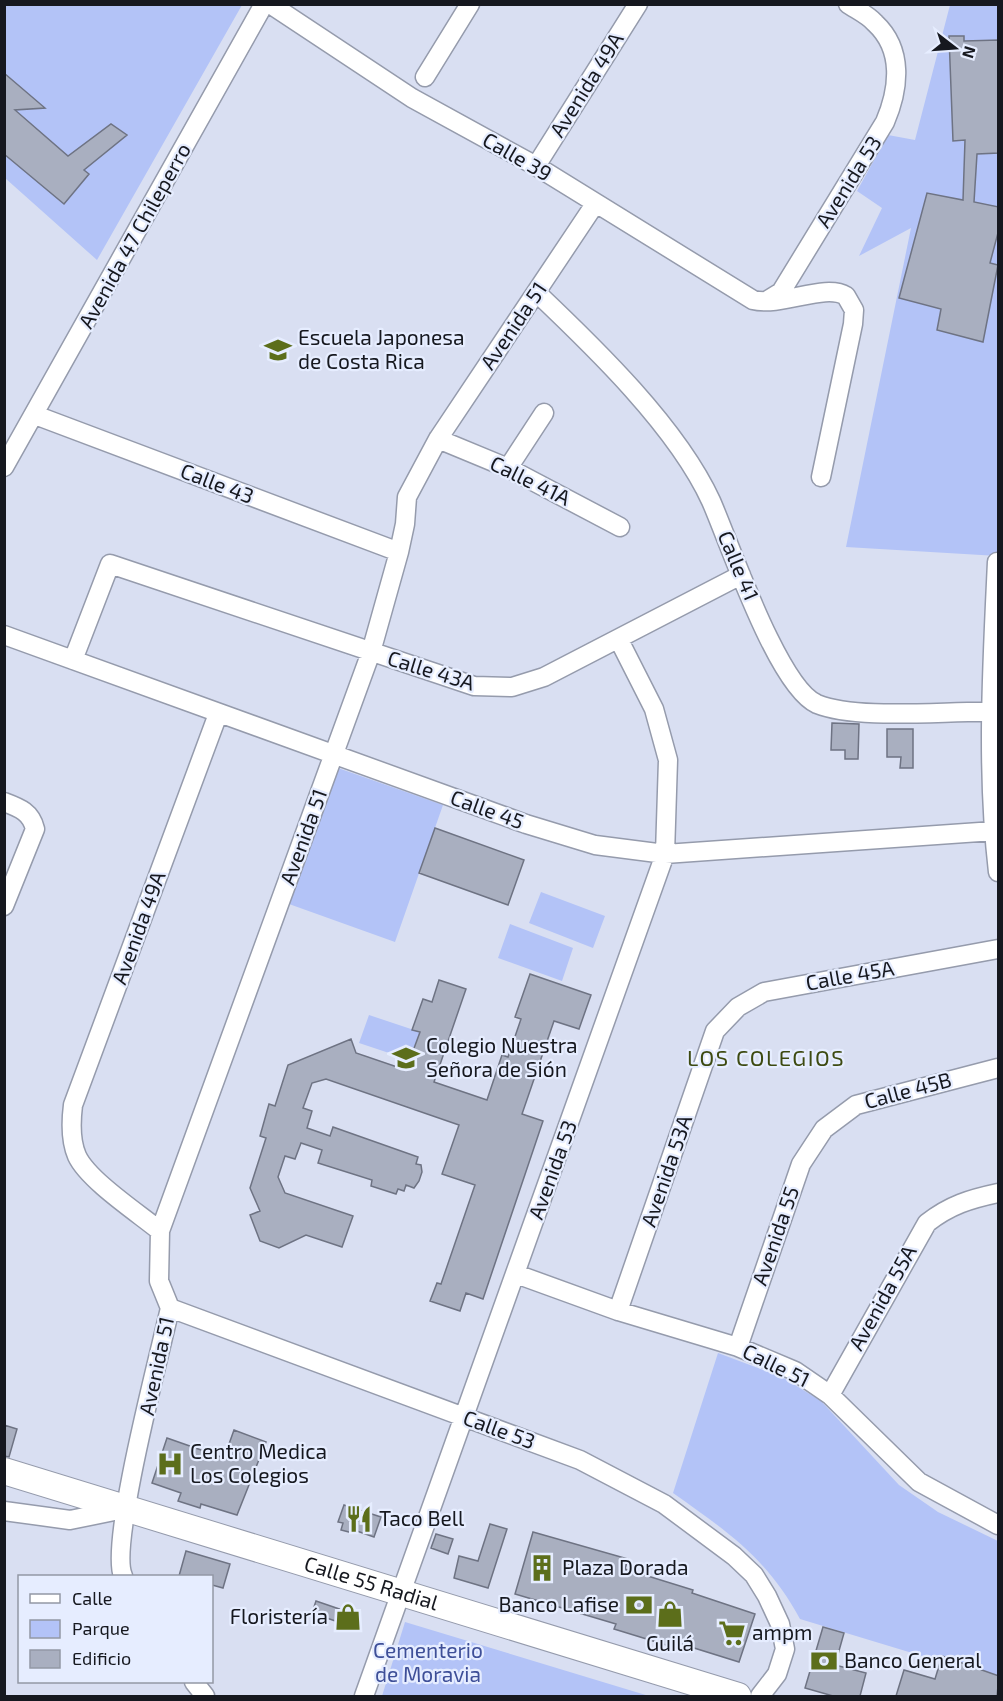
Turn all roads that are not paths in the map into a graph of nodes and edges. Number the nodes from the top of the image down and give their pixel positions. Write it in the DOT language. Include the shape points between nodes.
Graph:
graph roads {
  1 [pos="264,4"];
  2 [pos="270,4"];
  3 [pos="638,4"];
  4 [pos="848,4"];
  5 [pos="466,6"];
  6 [pos="425,77"];
  7 [pos="536,166"];
  8 [pos="596,204"];
  9 [pos="536,292"];
  10 [pos="768,300"];
  11 [pos="544,413"];
  12 [pos="35,415"];
  13 [pos="438,439"];
  14 [pos="9,447"];
  15 [pos="4,467"];
  16 [pos="508,468"];
  17 [pos="821,477"];
  18 [pos="620,527"];
  19 [pos="399,552"];
  20 [pos="997,562"];
  21 [pos="741,575"];
  22 [pos="4,635"];
  23 [pos="619,640"];
  24 [pos="370,652"];
  25 [pos="73,660"];
  26 [pos="994,712"];
  27 [pos="218,714"];
  28 [pos="335,753"];
  29 [pos="4,802"];
  30 [pos="993,831"];
  31 [pos="665,854"];
  32 [pos="999,872"];
  33 [pos="4,906"];
  34 [pos="999,949"];
  35 [pos="715,1031"];
  36 [pos="999,1068"];
  37 [pos="824,1129"];
  38 [pos="999,1193"];
  39 [pos="160,1231"];
  40 [pos="516,1274"];
  41 [pos="170,1308"];
  42 [pos="618,1311"];
  43 [pos="738,1347"];
  44 [pos="830,1395"];
  45 [pos="463,1417"];
  46 [pos="4,1471"];
  47 [pos="126,1509"];
  48 [pos="4,1511"];
  49 [pos="999,1525"];
  50 [pos="122,1575"];
  51 [pos="400,1593"];
  52 [pos="195,1683"];
  53 [pos="205,1696"];
  54 [pos="364,1696"];
  55 [pos="738,1696"];
  56 [pos="760,1696"];
  1 -- 12 [label="street, Avenida 47 Chileperro"];
  2 -- 7 [label="street, Calle 39" via="412,98"];
  3 -- 7 [label="street, Avenida 49A"];
  4 -- 10 [label="street, Avenida 53" via="876,23 894,50 895,99 885,122 781,292"];
  5 -- 6 [label="street"];
  7 -- 8 [label="street, Calle 39"];
  8 -- 9 [label="street, Avenida 51"];
  8 -- 10 [label="street, Calle 39" via="753,300"];
  9 -- 13 [label="street, Avenida 51"];
  9 -- 21 [label="street, Calle 41" via="612,368 690,464 710,500"];
  10 -- 17 [label="street, Calle 39" via="788,301 830,290 846,296 852,305 853,324"];
  11 -- 16 [label="street"];
  12 -- 14 [label="street, Avenida 47 Chileperro"];
  12 -- 19 [label="street, Calle 43"];
  13 -- 16 [label="street, Calle 41A"];
  13 -- 19 [label="street, Avenida 51" via="407,497"];
  14 -- 15 [label="street, Avenida 47 Chileperro"];
  16 -- 18 [label="street, Calle 41A"];
  19 -- 24 [label="street, Avenida 51"];
  20 -- 26 [label="street"];
  21 -- 23 [label="street, Calle 43A"];
  21 -- 26 [label="street, Calle 41" via="783,665 799,691 815,703 859,712"];
  22 -- 25 [label="street, Calle 45"];
  23 -- 24 [label="street, Calle 43A" via="544,677 512,687 474,686"];
  23 -- 31 [label="street, Avenida 53" via="654,709 668,760"];
  24 -- 25 [label="street, Calle 43A" via="110,564"];
  24 -- 28 [label="street, Avenida 51"];
  25 -- 27 [label="street, Calle 45"];
  26 -- 30 [label="street"];
  27 -- 28 [label="street, Calle 45"];
  27 -- 39 [label="street, Avenida 49A" via="73,1104 71,1123 76,1155 88,1172"];
  28 -- 31 [label="street, Calle 45" via="536,827 595,845"];
  28 -- 39 [label="street, Avenida 51"];
  29 -- 33 [label="street" via="24,810 35,829"];
  30 -- 31 [label="street, Calle 45"];
  30 -- 32 [label="street"];
  31 -- 40 [label="street, Avenida 53"];
  34 -- 35 [label="street, Calle 45A" via="764,992 738,1007"];
  35 -- 42 [label="street, Avenida 53A"];
  36 -- 37 [label="street, Calle 45B" via="856,1105"];
  37 -- 43 [label="street, Avenida 55" via="801,1164"];
  38 -- 44 [label="street, Avenida 55A" via="963,1200 927,1223"];
  39 -- 41 [label="street, Avenida 51" via="159,1281"];
  40 -- 42 [label="street, Calle 51"];
  40 -- 45 [label="street, Avenida 53"];
  41 -- 45 [label="street, Calle 53"];
  41 -- 47 [label="street, Avenida 51"];
  42 -- 43 [label="street, Calle 51"];
  43 -- 44 [label="street, Calle 51" via="795,1371"];
  44 -- 49 [label="street, Calle 51" via="919,1482"];
  45 -- 51 [label="street, Avenida 53"];
  45 -- 56 [label="street, Calle 53" via="580,1460 664,1504 734,1556 754,1575 780,1624 785,1649 777,1674"];
  46 -- 47 [label="main road, Calle 55 Radial"];
  47 -- 48 [label="street" via="70,1520"];
  47 -- 50 [label="street, Avenida 51" via="120,1545"];
  47 -- 51 [label="main road, Calle 55 Radial"];
  51 -- 54 [label="street, Avenida 53"];
  51 -- 55 [label="main road, Calle 55 Radial"];
  52 -- 53 [label="street"];
}
